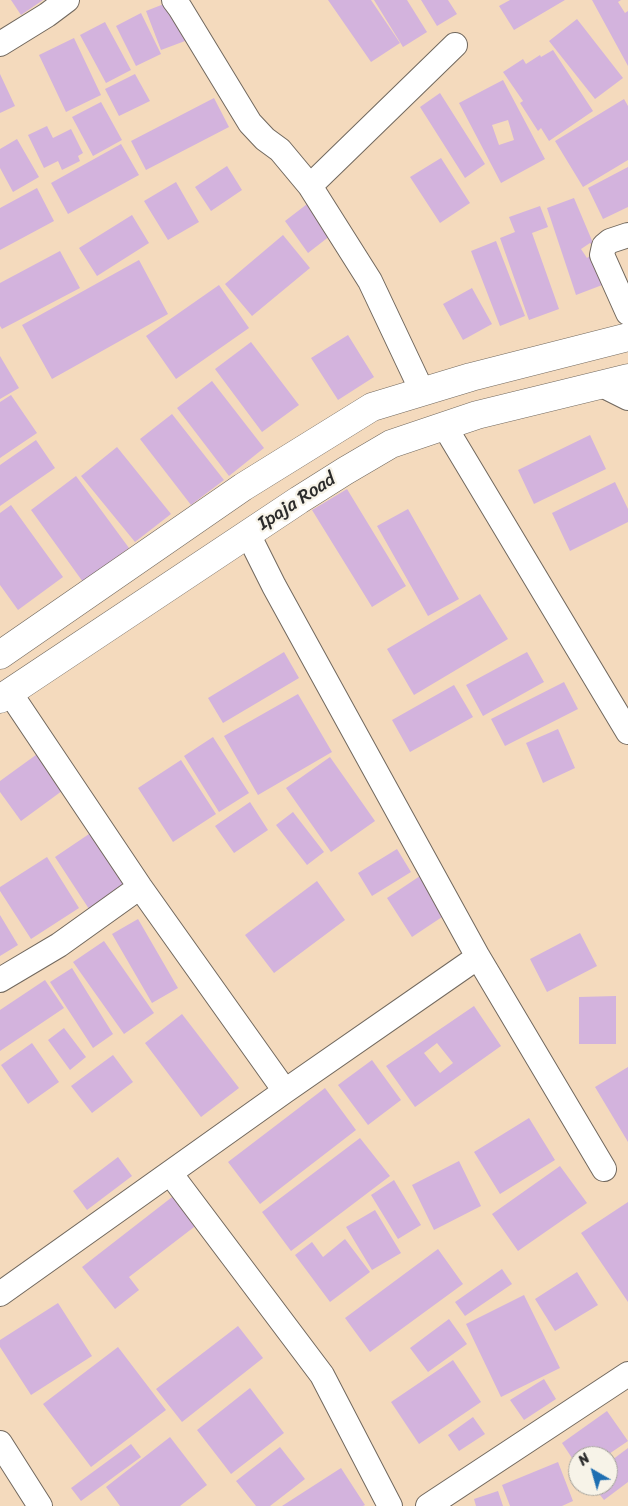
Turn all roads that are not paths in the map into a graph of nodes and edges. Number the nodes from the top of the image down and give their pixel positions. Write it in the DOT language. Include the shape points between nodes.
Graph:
graph roads {
  1 [pos="67,0"];
  2 [pos="174,0"];
  3 [pos="0,44"];
  4 [pos="455,45"];
  5 [pos="310,186"];
  6 [pos="628,235"];
  7 [pos="628,314"];
  8 [pos="628,337"];
  9 [pos="628,378"];
  10 [pos="602,385"];
  11 [pos="422,391"];
  12 [pos="628,398"];
  13 [pos="445,427"];
  14 [pos="248,534"];
  15 [pos="3,647"];
  16 [pos="5,696"];
  17 [pos="628,732"];
  18 [pos="140,887"];
  19 [pos="478,957"];
  20 [pos="0,980"];
  21 [pos="285,1091"];
  22 [pos="604,1169"];
  23 [pos="170,1173"];
  24 [pos="0,1294"];
  25 [pos="628,1374"];
  26 [pos="0,1444"];
  27 [pos="40,1506"];
  28 [pos="390,1506"];
  29 [pos="428,1506"];
  1 -- 3 [label="street"];
  2 -- 5 [label="street" via="250,123 265,140 280,150"];
  4 -- 5 [label="street"];
  5 -- 11 [label="street" via="370,281"];
  6 -- 7 [label="street" via="610,241 602,254"];
  8 -- 11 [label="main road"];
  9 -- 10 [label="main road, Ipaja Road"];
  10 -- 12 [label="street"];
  10 -- 13 [label="main road, Ipaja Road"];
  11 -- 15 [label="main road" via="372,408 244,487"];
  13 -- 14 [label="main road, Ipaja Road" via="391,444"];
  13 -- 17 [label="street"];
  14 -- 16 [label="main road, Ipaja Road"];
  14 -- 19 [label="street"];
  16 -- 18 [label="street"];
  18 -- 20 [label="street" via="59,945"];
  18 -- 21 [label="street"];
  19 -- 21 [label="street"];
  19 -- 22 [label="street"];
  21 -- 23 [label="street"];
  23 -- 24 [label="street"];
  23 -- 28 [label="street" via="322,1375"];
  25 -- 29 [label="street"];
  26 -- 27 [label="street"];
}
